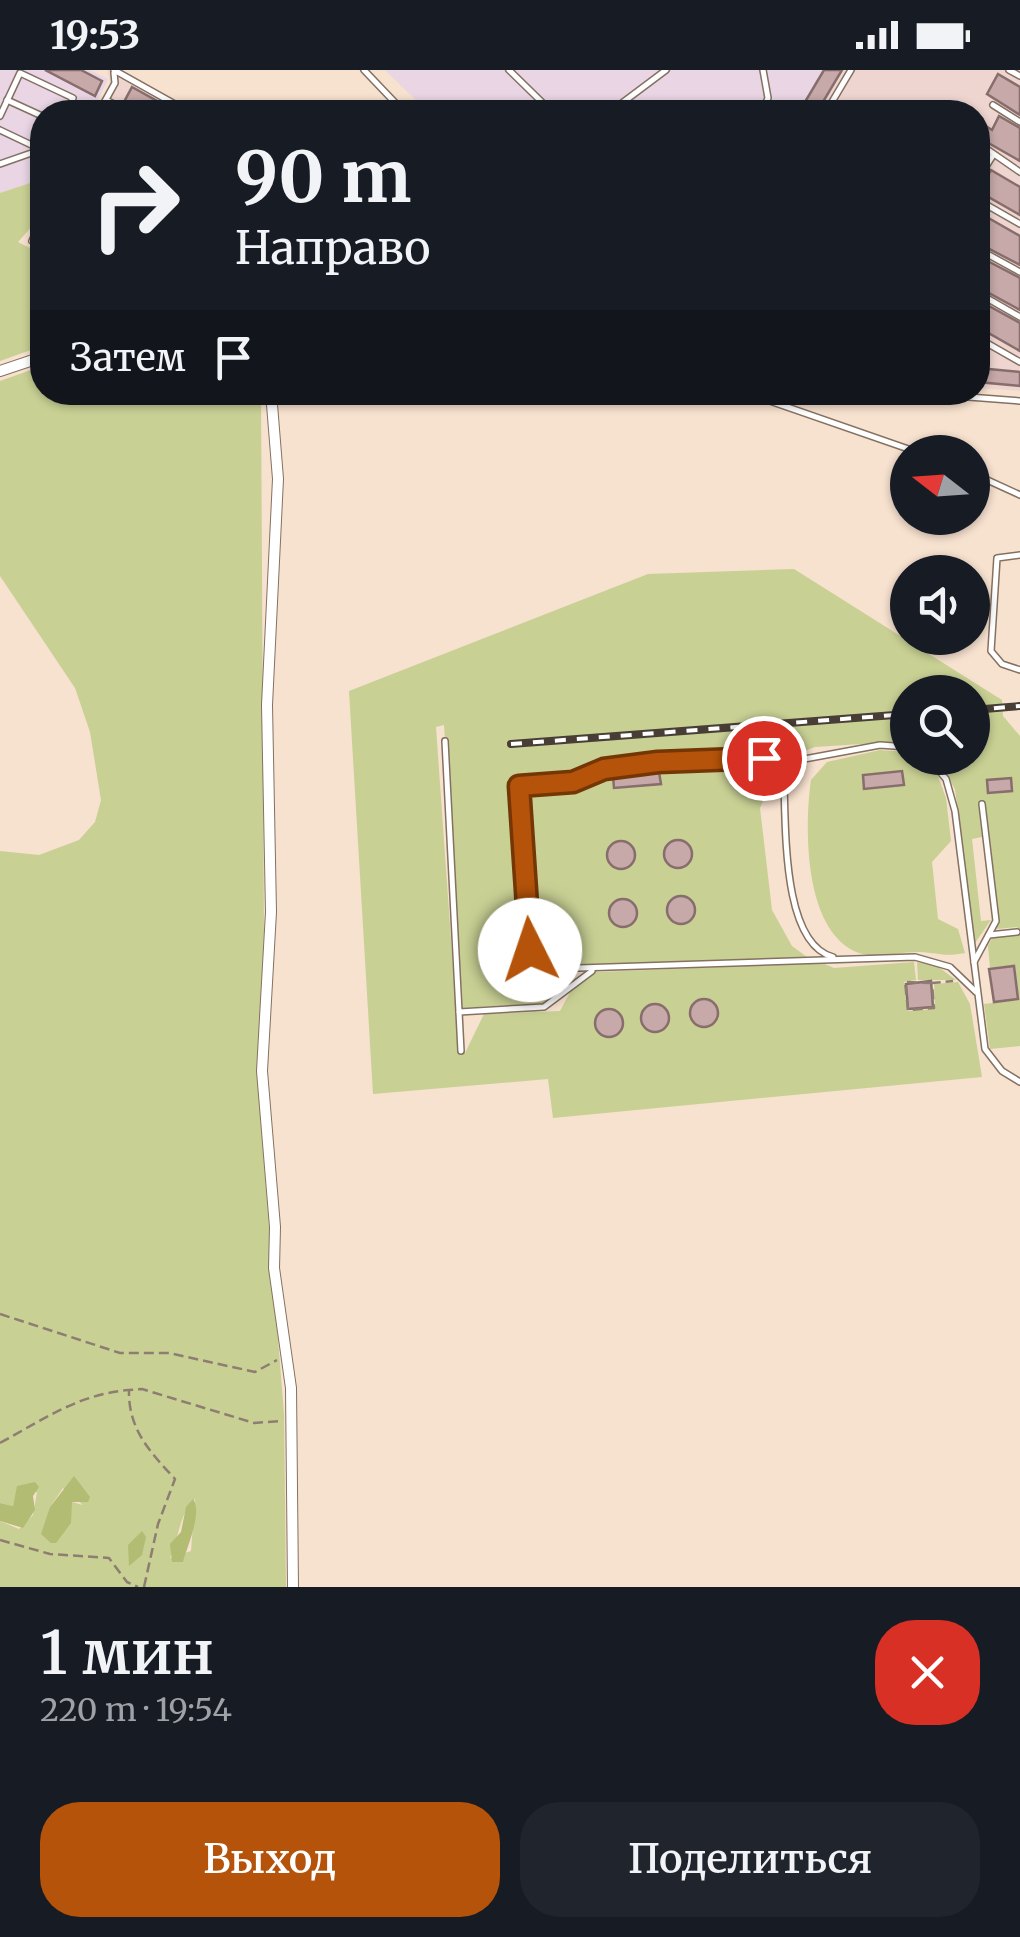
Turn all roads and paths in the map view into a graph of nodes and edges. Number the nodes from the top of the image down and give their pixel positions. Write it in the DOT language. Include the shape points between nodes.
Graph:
graph roads {
  1 [pos="113,70"];
  2 [pos="364,70"];
  3 [pos="509,70"];
  4 [pos="666,70"];
  5 [pos="763,70"];
  6 [pos="851,70"];
  7 [pos="1009,70"];
  8 [pos="29,73"];
  9 [pos="1020,76"];
  10 [pos="7,100"];
  11 [pos="72,100"];
  12 [pos="106,100"];
  13 [pos="168,100"];
  14 [pos="393,100"];
  15 [pos="540,100"];
  16 [pos="626,100"];
  17 [pos="767,100"];
  18 [pos="833,100"];
  19 [pos="993,106"];
  20 [pos="30,111"];
  21 [pos="0,116"];
  22 [pos="1020,122"];
  23 [pos="0,130"];
  24 [pos="30,144"];
  25 [pos="30,154"];
  26 [pos="992,157"];
  27 [pos="990,160"];
  28 [pos="0,164"];
  29 [pos="1020,172"];
  30 [pos="990,207"];
  31 [pos="1020,224"];
  32 [pos="990,255"];
  33 [pos="1020,272"];
  34 [pos="990,300"];
  35 [pos="1020,317"];
  36 [pos="990,345"];
  37 [pos="30,361"];
  38 [pos="1020,362"];
  39 [pos="0,371"];
  40 [pos="990,399"];
  41 [pos="1020,401"];
  42 [pos="272,405"];
  43 [pos="781,405"];
  44 [pos="890,443"];
  45 [pos="990,480"];
  46 [pos="1020,494"];
  47 [pos="1020,555"];
  48 [pos="1020,670"];
  49 [pos="445,741"];
  50 [pos="890,747"];
  51 [pos="783,763"];
  52 [pos="943,775"];
  53 [pos="982,804"];
  54 [pos="1016,932"];
  55 [pos="988,935"];
  56 [pos="915,957"];
  57 [pos="841,960"];
  58 [pos="973,965"];
  59 [pos="556,969"];
  60 [pos="594,969"];
  61 [pos="964,980"];
  62 [pos="918,981"];
  63 [pos="932,983"];
  64 [pos="567,987"];
  65 [pos="976,992"];
  66 [pos="460,1012"];
  67 [pos="462,1050"];
  68 [pos="1020,1082"];
  69 [pos="0,1314"];
  70 [pos="285,1356"];
  71 [pos="129,1390"];
  72 [pos="291,1420"];
  73 [pos="0,1443"];
  74 [pos="0,1540"];
  75 [pos="138,1587"];
  76 [pos="144,1587"];
  77 [pos="293,1587"];
  1 -- 12 [label="lane"];
  1 -- 13 [label="lane"];
  2 -- 14 [label="lane"];
  3 -- 15 [label="lane"];
  4 -- 16 [label="lane"];
  5 -- 17 [label="lane"];
  6 -- 18 [label="lane"];
  7 -- 9 [label="lane"];
  8 -- 10 [label="lane" via="20,73"];
  8 -- 11 [label="lane"];
  10 -- 20 [label="lane"];
  10 -- 21 [label="lane"];
  19 -- 22 [label="lane"];
  23 -- 24 [label="lane"];
  25 -- 28 [label="lane"];
  26 -- 27 [label="lane"];
  26 -- 29 [label="lane"];
  30 -- 31 [label="lane"];
  32 -- 33 [label="lane"];
  34 -- 35 [label="lane"];
  36 -- 38 [label="lane"];
  37 -- 39 [label="street"];
  40 -- 41 [label="lane"];
  42 -- 70 [label="street" via="278,478 268,706 272,912 262,1071"];
  43 -- 44 [label="lane"];
  45 -- 46 [label="lane"];
  47 -- 48 [label="lane" via="997,558 992,650 1002,664"];
  49 -- 66 [label="lane"];
  50 -- 51 [label="lane"];
  51 -- 57 [label="lane" via="794,911 810,943"];
  51 -- 59 [label="lane" via="685,759 519,786 530,950"];
  52 -- 58 [label="lane" via="955,811"];
  53 -- 55 [label="lane" via="996,922"];
  54 -- 55 [label="lane"];
  55 -- 58 [label="lane"];
  56 -- 57 [label="lane"];
  56 -- 61 [label="lane" via="940,962"];
  56 -- 62 [label="path"];
  57 -- 60 [label="lane"];
  58 -- 65 [label="lane"];
  59 -- 60 [label="lane"];
  59 -- 64 [label="lane"];
  60 -- 64 [label="lane"];
  61 -- 63 [label="path"];
  61 -- 65 [label="lane"];
  62 -- 63 [label="path"];
  62 -- 63 [label="path" via="905,982 908,1010 934,1008"];
  64 -- 66 [label="lane" via="544,1007"];
  65 -- 68 [label="lane" via="985,1049"];
  66 -- 67 [label="lane"];
  69 -- 70 [label="path" via="120,1352 170,1353 255,1372"];
  70 -- 72 [label="street"];
  71 -- 72 [label="path" via="254,1424"];
  71 -- 73 [label="path" via="66,1404"];
  71 -- 76 [label="path" via="129,1410 144,1445 175,1479"];
  72 -- 77 [label="street"];
  74 -- 75 [label="path" via="50,1554 109,1558"];
}
